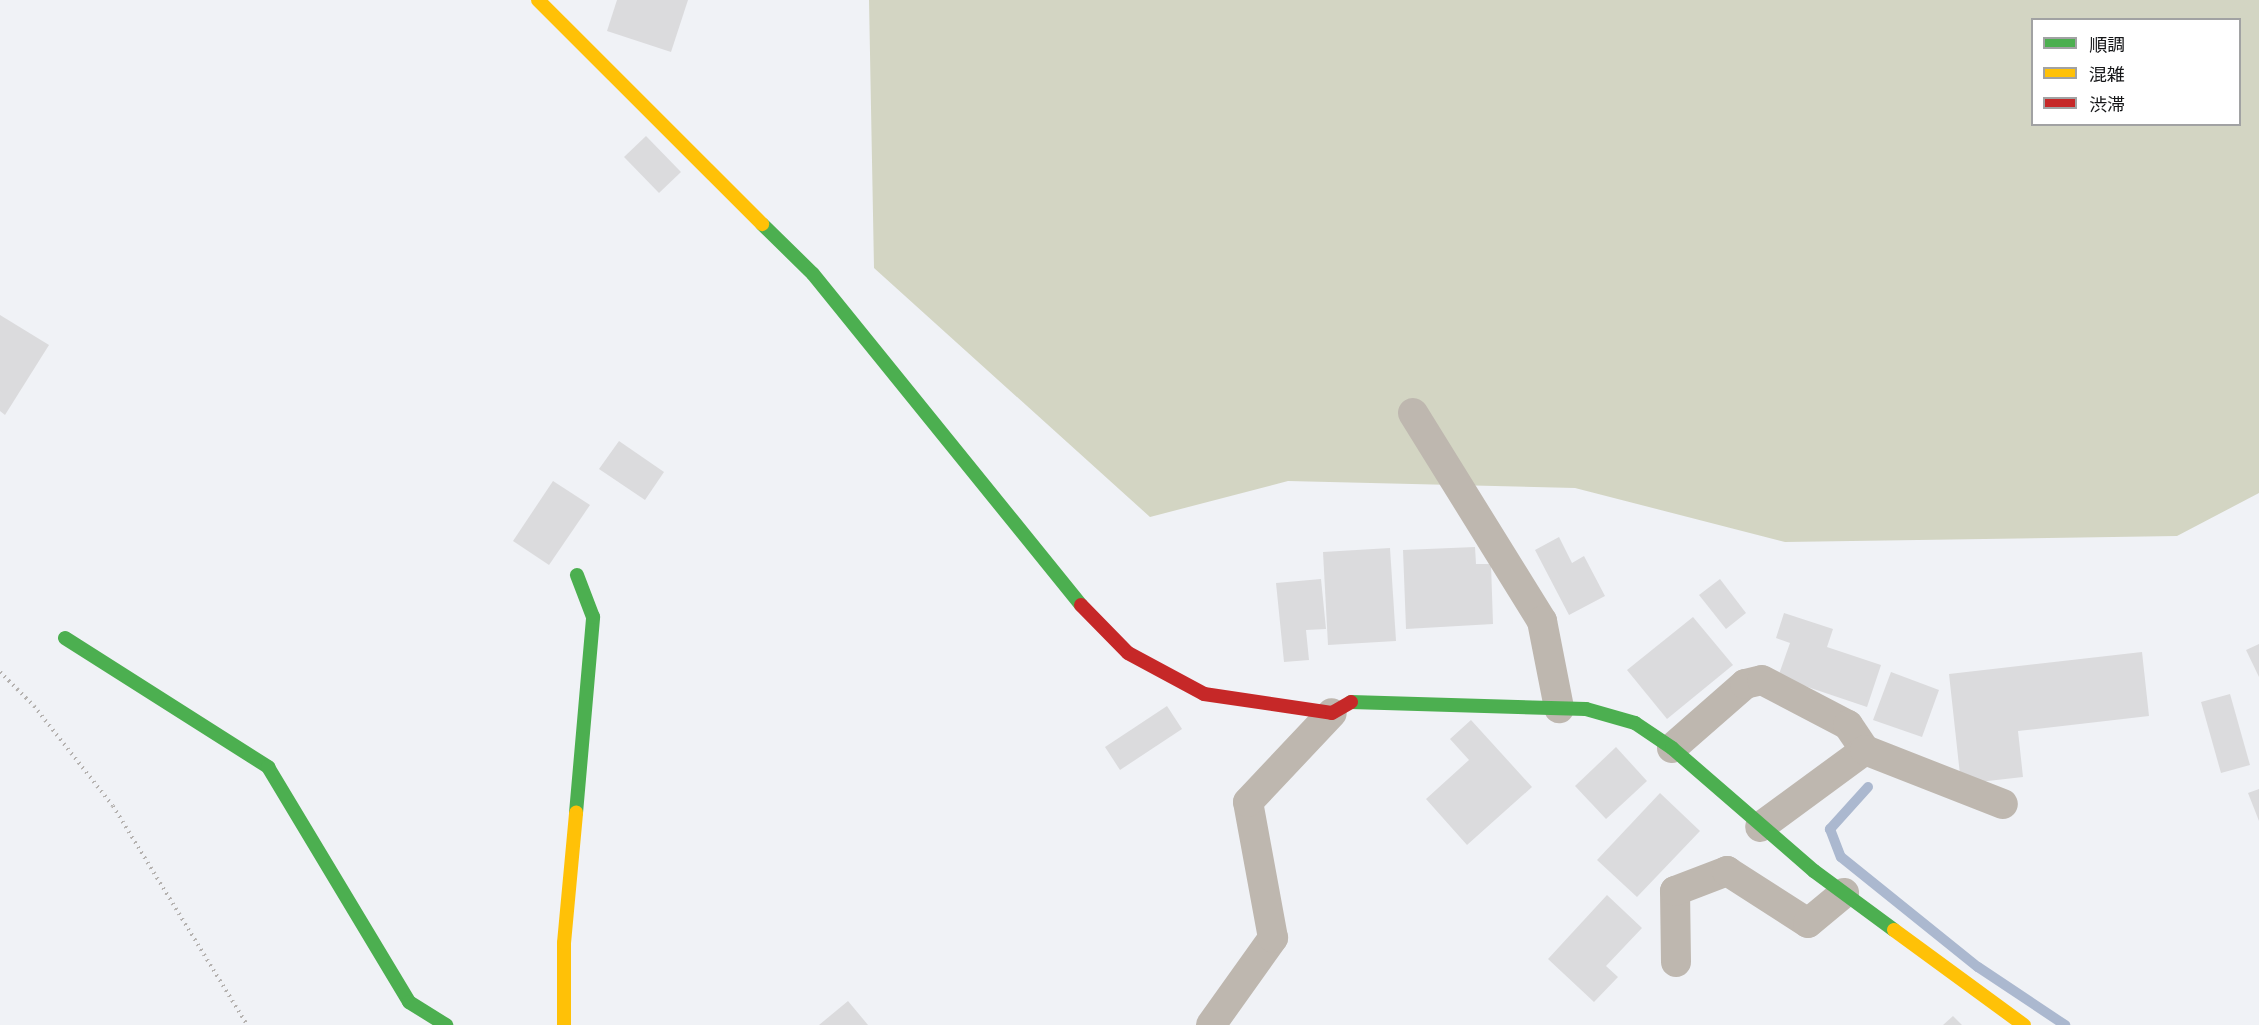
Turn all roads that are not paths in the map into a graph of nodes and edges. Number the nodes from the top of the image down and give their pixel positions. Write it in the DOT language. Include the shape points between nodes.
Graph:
graph roads {
  1 [pos="538,0"];
  2 [pos="1413,413"];
  3 [pos="577,575"];
  4 [pos="65,638"];
  5 [pos="1559,708"];
  6 [pos="1332,713"];
  7 [pos="1672,748"];
  8 [pos="1865,750"];
  9 [pos="2003,804"];
  10 [pos="1760,827"];
  11 [pos="1844,893"];
  12 [pos="1676,962"];
  13 [pos="446,1025"];
  14 [pos="564,1025"];
  15 [pos="1211,1025"];
  16 [pos="2024,1025"];
  1 -- 6 [label="street" via="813,274 1075,598 1128,653 1204,694"];
  2 -- 5 [label="street" via="1542,621"];
  3 -- 14 [label="street" via="593,617 564,943"];
  4 -- 13 [label="street" via="268,767 409,1002"];
  5 -- 6 [label="street" via="1352,702"];
  5 -- 7 [label="street" via="1586,709 1635,723"];
  6 -- 15 [label="street" via="1248,802 1273,938"];
  7 -- 8 [label="street" via="1745,684 1762,680 1848,725"];
  7 -- 10 [label="street"];
  8 -- 9 [label="street"];
  8 -- 10 [label="street"];
  10 -- 11 [label="street"];
  11 -- 12 [label="street" via="1808,923 1727,871 1675,891"];
  11 -- 16 [label="street"];
}
